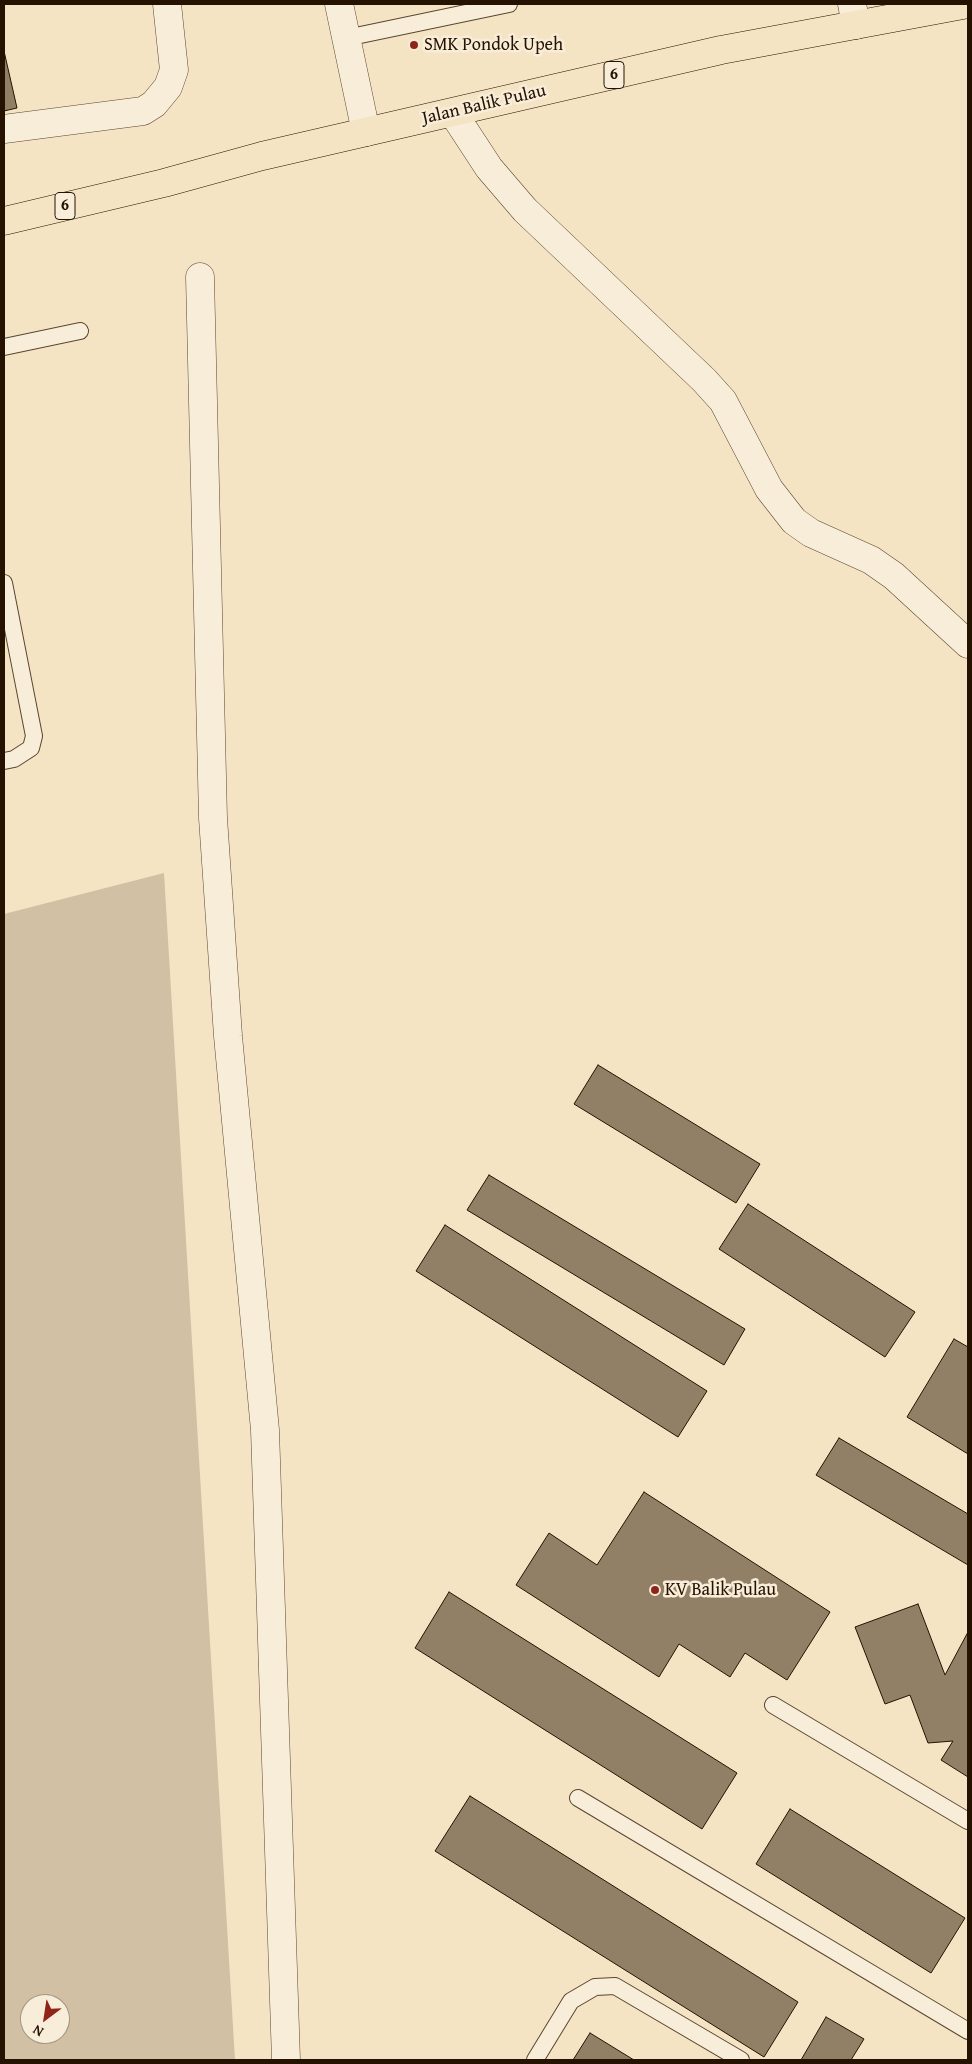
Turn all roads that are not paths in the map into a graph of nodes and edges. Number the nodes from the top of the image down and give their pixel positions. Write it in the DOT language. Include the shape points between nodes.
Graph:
graph roads {
  1 [pos="167,4"];
  2 [pos="339,4"];
  3 [pos="509,4"];
  4 [pos="968,4"];
  5 [pos="854,15"];
  6 [pos="346,38"];
  7 [pos="453,113"];
  8 [pos="4,129"];
  9 [pos="366,132"];
  10 [pos="4,221"];
  11 [pos="200,277"];
  12 [pos="80,331"];
  13 [pos="4,347"];
  14 [pos="4,583"];
  15 [pos="968,644"];
  16 [pos="4,761"];
  17 [pos="774,1705"];
  18 [pos="578,1798"];
  19 [pos="968,1821"];
  20 [pos="968,2030"];
  21 [pos="286,2060"];
  22 [pos="535,2060"];
  23 [pos="741,2060"];
  1 -- 8 [label="street" via="174,70 168,87 154,104 143,111"];
  2 -- 6 [label="street"];
  3 -- 6 [label="lane"];
  4 -- 5 [label="main road, Jalan Balik Pulau / 6"];
  5 -- 7 [label="main road, Jalan Balik Pulau / 6"];
  6 -- 9 [label="street"];
  7 -- 9 [label="main road, Jalan Balik Pulau / 6"];
  7 -- 15 [label="street" via="489,168 525,210 704,380 722,401 770,489 794,521 811,533 871,560 894,576"];
  9 -- 10 [label="main road, Jalan Balik Pulau / 6"];
  11 -- 21 [label="street" via="213,818 228,1036 265,1430"];
  12 -- 13 [label="lane"];
  14 -- 16 [label="lane" via="34,736 31,748 14,759"];
  17 -- 19 [label="lane"];
  18 -- 20 [label="lane"];
  22 -- 23 [label="lane" via="571,2001 594,1987 615,1986"];
}
